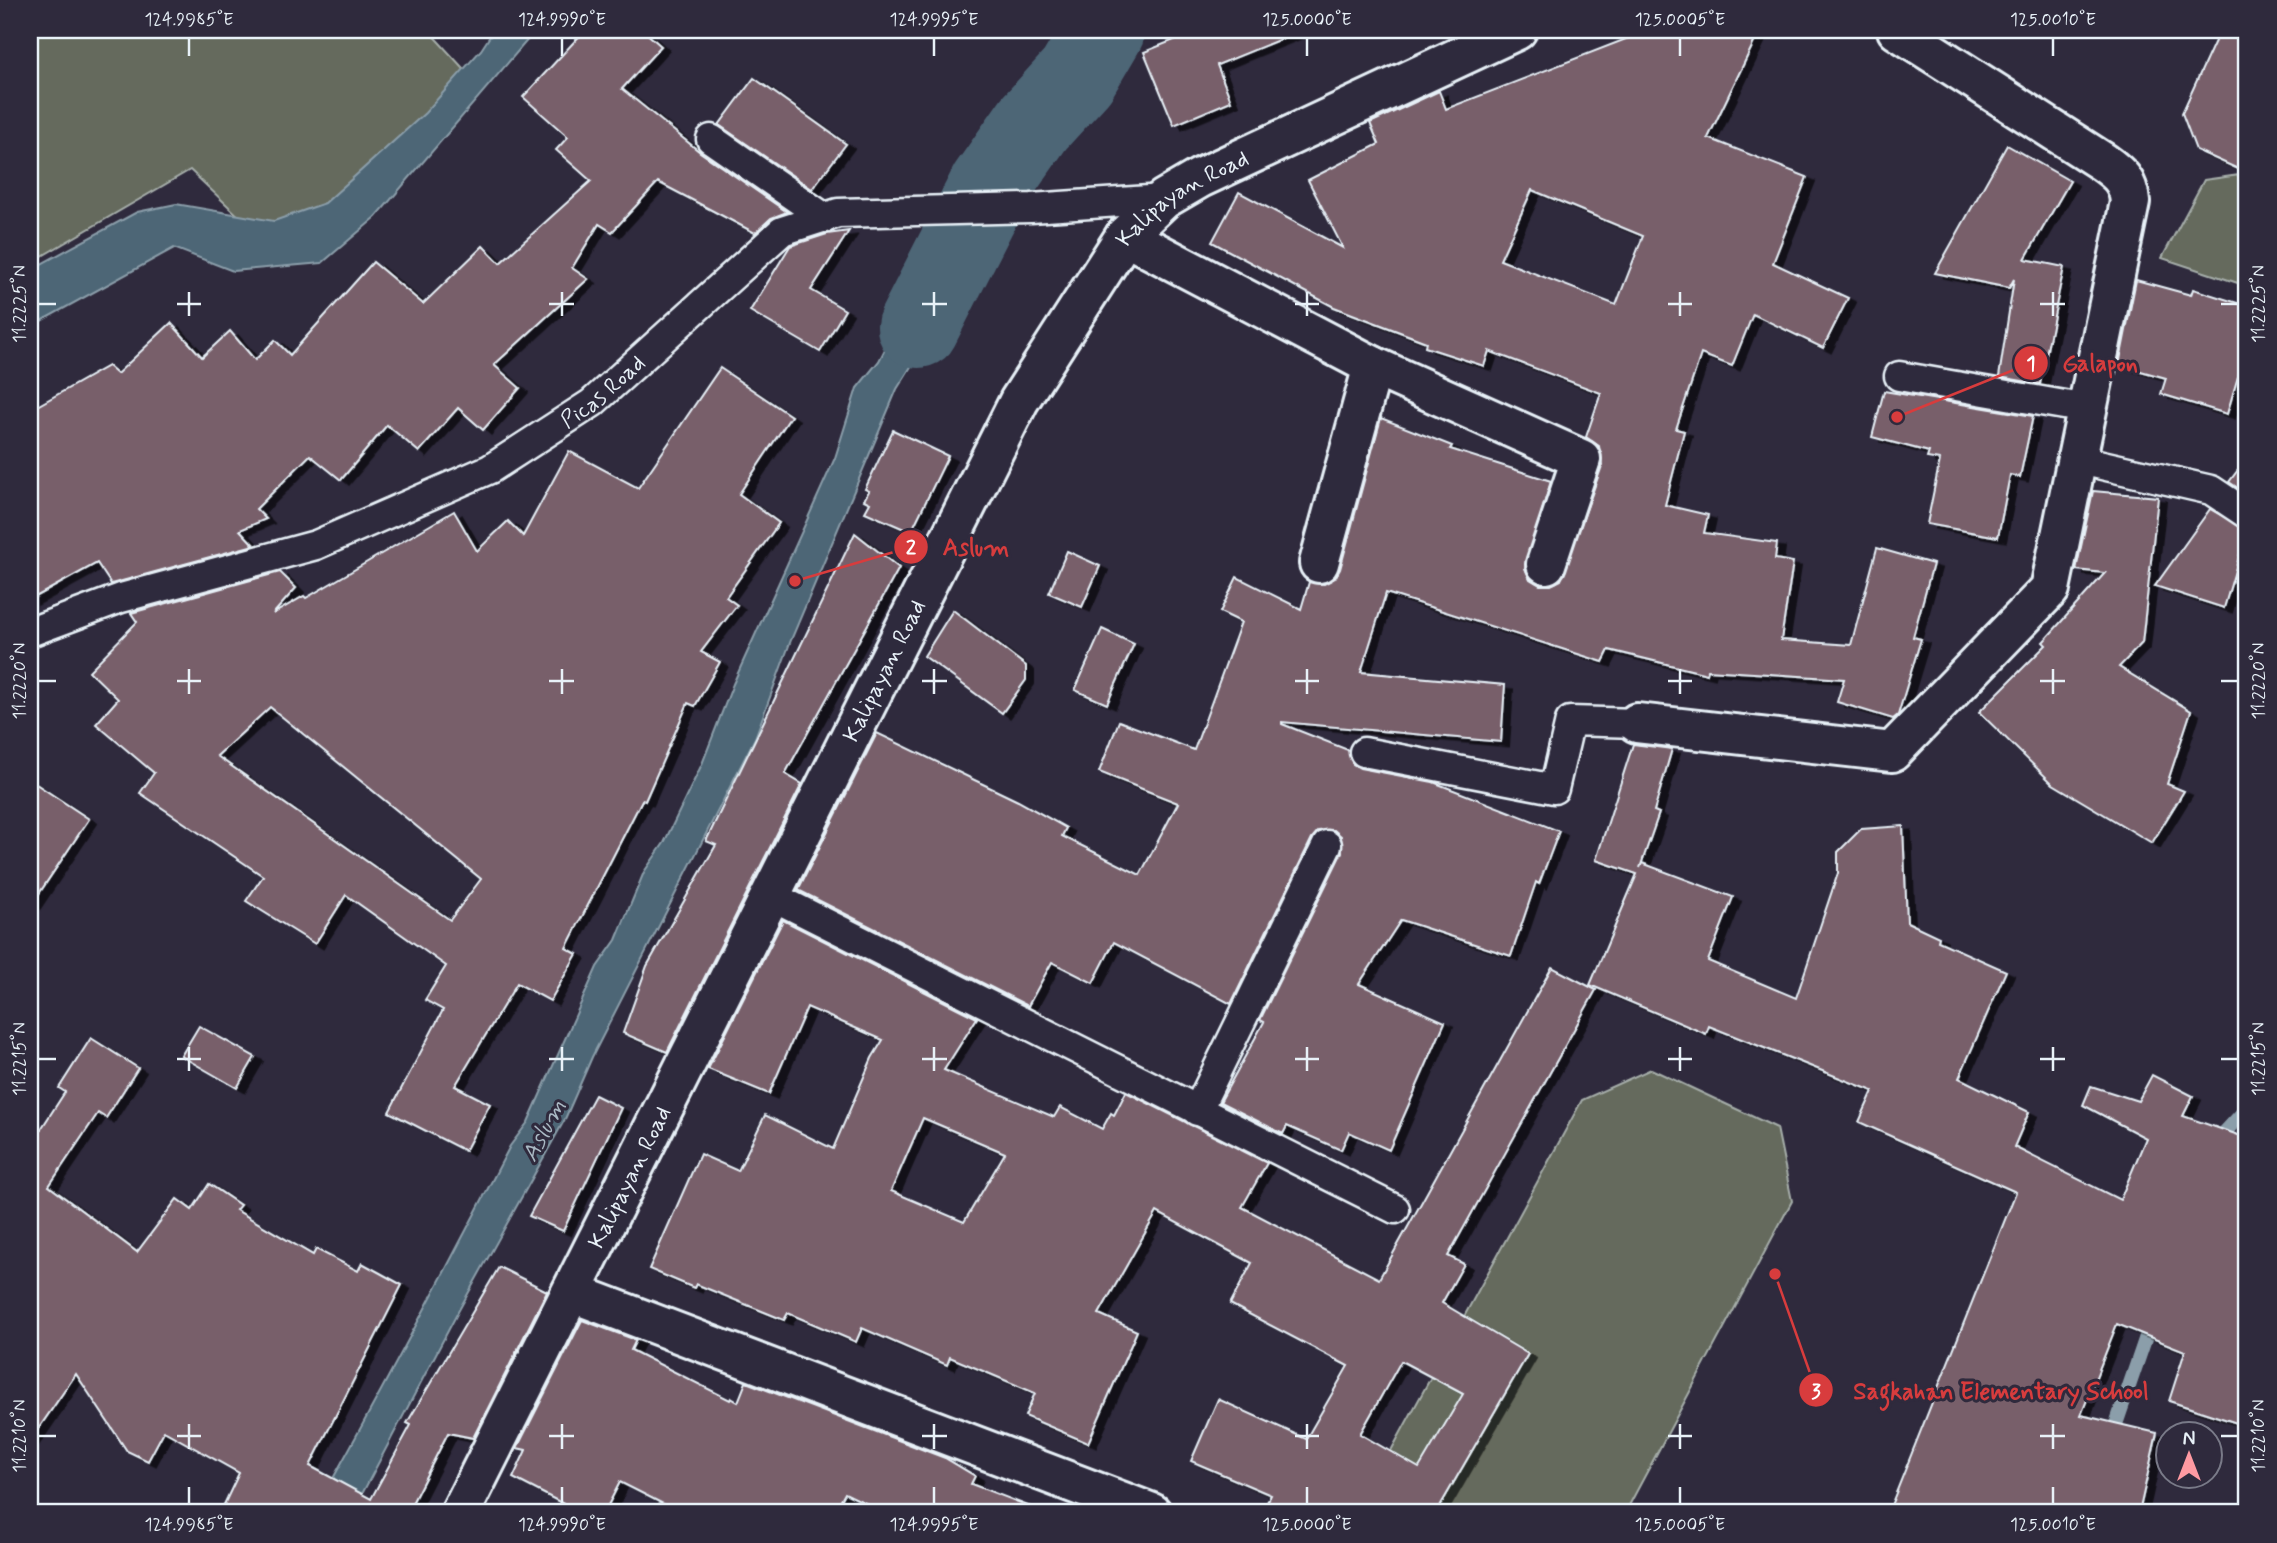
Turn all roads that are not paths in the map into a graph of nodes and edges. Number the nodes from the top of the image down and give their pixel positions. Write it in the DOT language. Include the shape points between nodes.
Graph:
graph roads {
  1 [pos="1517,30"];
  2 [pos="1896,30"];
  3 [pos="711,139"];
  4 [pos="1164,199"];
  5 [pos="825,218"];
  6 [pos="1125,236"];
  7 [pos="1373,366"];
  8 [pos="1899,376"];
  9 [pos="2087,410"];
  10 [pos="2076,458"];
  11 [pos="2247,514"];
  12 [pos="1319,563"];
  13 [pos="1546,564"];
  14 [pos="30,632"];
  15 [pos="1637,723"];
  16 [pos="1364,752"];
  17 [pos="1326,845"];
  18 [pos="772,896"];
  19 [pos="1197,1111"];
  20 [pos="1395,1209"];
  21 [pos="573,1293"];
  22 [pos="460,1513"];
  23 [pos="1152,1513"];
  1 -- 4 [label="street, Kalipayan Road"];
  2 -- 9 [label="street" via="2103,162 2129,187 2130,202"];
  3 -- 5 [label="lane"];
  4 -- 5 [label="lane, Picas Road" via="838,213"];
  4 -- 6 [label="street, Kalipayan Road"];
  5 -- 14 [label="lane, Picas Road" via="782,231 592,403 490,469 316,545 121,598"];
  6 -- 7 [label="street"];
  6 -- 18 [label="street, Kalipayan Road" via="1019,401"];
  7 -- 12 [label="street"];
  7 -- 13 [label="street" via="1581,459"];
  8 -- 9 [label="lane"];
  9 -- 10 [label="street"];
  10 -- 11 [label="lane" via="2211,489"];
  10 -- 15 [label="street" via="2050,589 1892,752"];
  15 -- 16 [label="lane" via="1570,721 1554,789"];
  17 -- 19 [label="lane"];
  18 -- 19 [label="lane"];
  18 -- 21 [label="street, Kalipayan Road"];
  19 -- 20 [label="lane"];
  21 -- 22 [label="street, Kalipayan Road"];
  21 -- 23 [label="street"];
}
